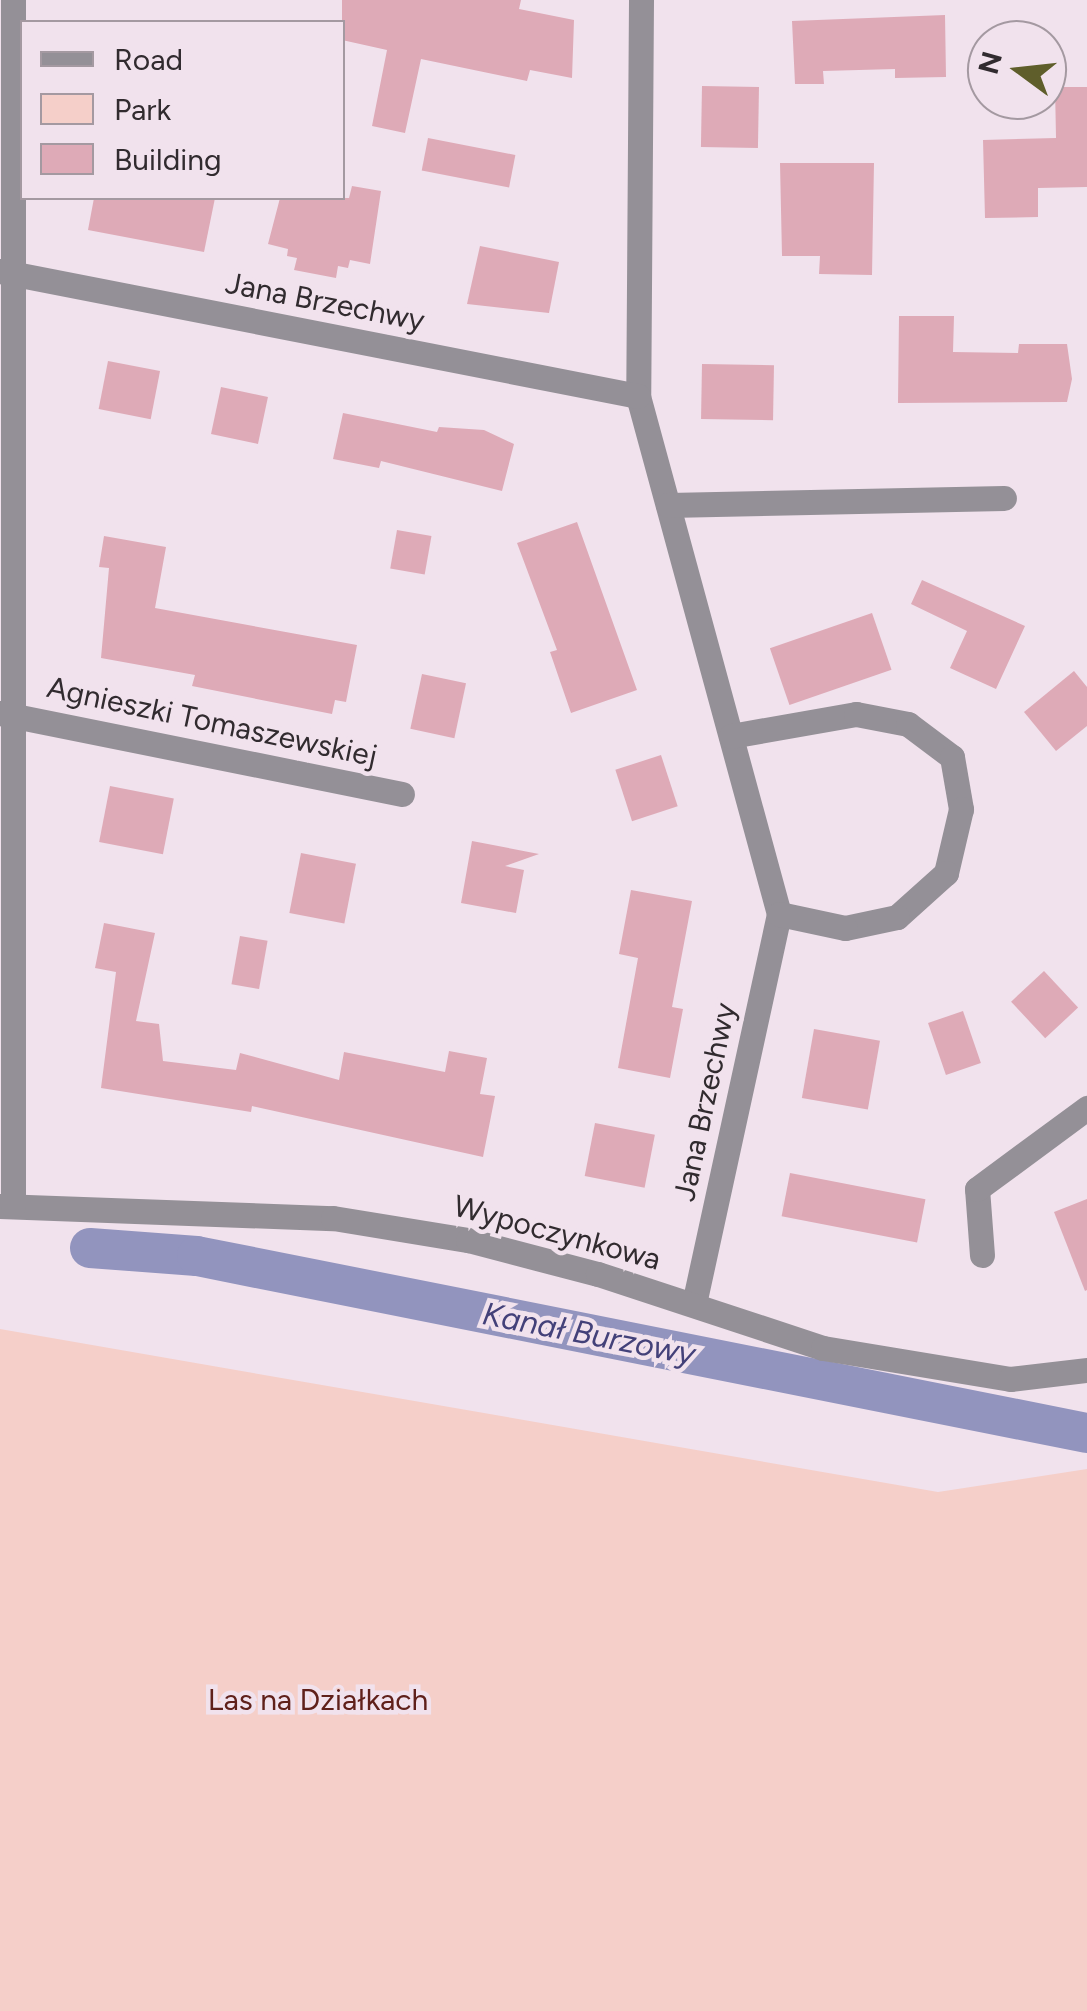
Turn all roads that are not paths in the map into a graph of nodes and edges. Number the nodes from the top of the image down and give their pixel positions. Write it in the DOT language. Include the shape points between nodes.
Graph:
graph roads {
  1 [pos="13,0"];
  2 [pos="642,0"];
  3 [pos="4,272"];
  4 [pos="638,396"];
  5 [pos="1004,498"];
  6 [pos="668,506"];
  7 [pos="5,714"];
  8 [pos="731,736"];
  9 [pos="402,794"];
  10 [pos="779,914"];
  11 [pos="1087,1108"];
  12 [pos="6,1206"];
  13 [pos="982,1255"];
  14 [pos="694,1304"];
  15 [pos="1087,1370"];
  1 -- 3 [label="street, Agnieszki Tomaszewskiej"];
  2 -- 4 [label="street, Jana Brzechwy"];
  3 -- 4 [label="street, Jana Brzechwy"];
  3 -- 7 [label="street, Agnieszki Tomaszewskiej"];
  4 -- 6 [label="street, Jana Brzechwy"];
  5 -- 6 [label="street"];
  6 -- 8 [label="street, Jana Brzechwy"];
  7 -- 9 [label="street, Agnieszki Tomaszewskiej"];
  7 -- 12 [label="street, Agnieszki Tomaszewskiej"];
  8 -- 10 [label="street, Jana Brzechwy"];
  8 -- 10 [label="street" via="856,714 908,724 952,758 961,810 946,873 898,918 845,928"];
  10 -- 14 [label="street, Jana Brzechwy"];
  11 -- 13 [label="street" via="978,1190"];
  12 -- 14 [label="street, Wypoczynkowa" via="333,1218 468,1240"];
  14 -- 15 [label="street, Wypoczynkowa" via="823,1348 964,1372 1010,1378"];
}
